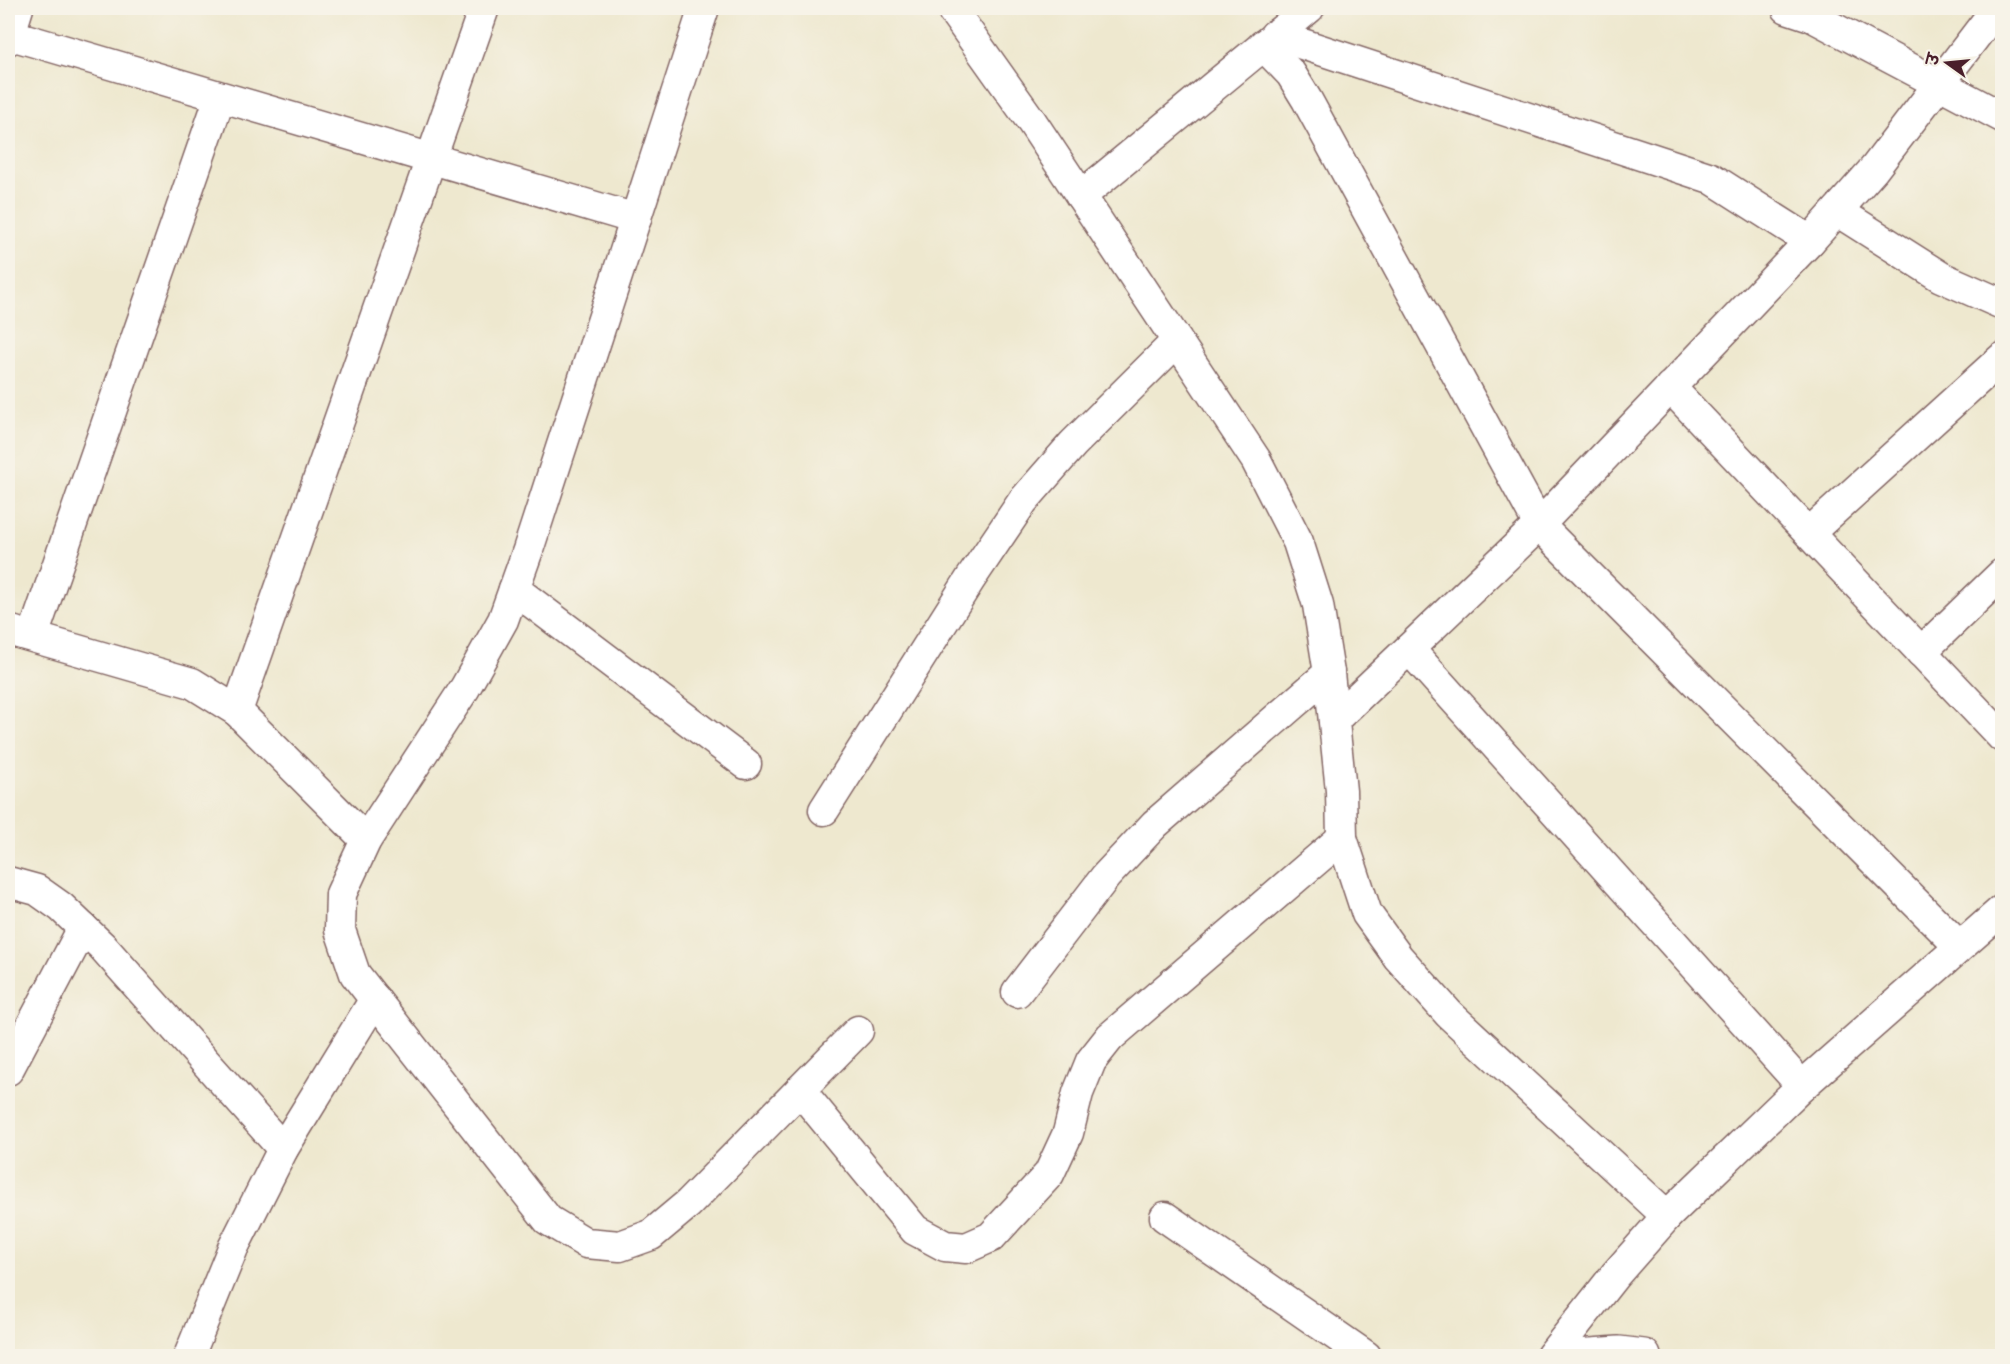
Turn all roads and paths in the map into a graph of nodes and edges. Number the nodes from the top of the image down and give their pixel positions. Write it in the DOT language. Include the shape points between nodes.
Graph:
graph roads {
  1 [pos="484,8"];
  2 [pos="704,8"];
  3 [pos="1309,8"];
  4 [pos="1787,8"];
  5 [pos="1997,8"];
  6 [pos="958,10"];
  7 [pos="11,29"];
  8 [pos="1269,40"];
  9 [pos="1941,84"];
  10 [pos="220,97"];
  11 [pos="2002,117"];
  12 [pos="431,159"];
  13 [pos="1081,196"];
  14 [pos="1837,211"];
  15 [pos="636,219"];
  16 [pos="1810,241"];
  17 [pos="2002,304"];
  18 [pos="1177,341"];
  19 [pos="2002,358"];
  20 [pos="1671,387"];
  21 [pos="1539,525"];
  22 [pos="1809,533"];
  23 [pos="2002,574"];
  24 [pos="514,588"];
  25 [pos="20,633"];
  26 [pos="1409,649"];
  27 [pos="1921,652"];
  28 [pos="1329,673"];
  29 [pos="237,711"];
  30 [pos="1334,720"];
  31 [pos="2002,737"];
  32 [pos="747,764"];
  33 [pos="825,810"];
  34 [pos="1342,838"];
  35 [pos="366,840"];
  36 [pos="8,882"];
  37 [pos="2002,910"];
  38 [pos="83,928"];
  39 [pos="1959,946"];
  40 [pos="1017,992"];
  41 [pos="375,999"];
  42 [pos="858,1031"];
  43 [pos="8,1070"];
  44 [pos="1802,1086"];
  45 [pos="800,1090"];
  46 [pos="283,1149"];
  47 [pos="1667,1216"];
  48 [pos="1165,1217"];
  49 [pos="189,1356"];
  50 [pos="1366,1356"];
  51 [pos="1551,1356"];
  52 [pos="1577,1356"];
  53 [pos="1644,1356"];
  1 -- 12 [label="street"];
  2 -- 15 [label="street"];
  3 -- 8 [label="street"];
  4 -- 9 [label="street" via="1811,16"];
  5 -- 9 [label="street"];
  6 -- 13 [label="street"];
  7 -- 10 [label="street"];
  8 -- 13 [label="street"];
  8 -- 16 [label="street" via="1711,178"];
  8 -- 21 [label="street" via="1307,100"];
  9 -- 11 [label="street"];
  9 -- 14 [label="street"];
  10 -- 12 [label="street"];
  10 -- 25 [label="street"];
  12 -- 15 [label="street"];
  12 -- 29 [label="street"];
  13 -- 18 [label="street"];
  14 -- 16 [label="street"];
  14 -- 17 [label="street" via="1941,276"];
  15 -- 24 [label="street"];
  16 -- 20 [label="street"];
  18 -- 28 [label="street" via="1256,460 1298,542 1318,605"];
  18 -- 33 [label="street" via="1073,444 1023,501"];
  19 -- 22 [label="street"];
  20 -- 21 [label="street"];
  20 -- 22 [label="street"];
  21 -- 26 [label="street"];
  21 -- 39 [label="street"];
  22 -- 27 [label="street"];
  23 -- 27 [label="street"];
  24 -- 32 [label="street"];
  24 -- 35 [label="street" via="503,620 465,688"];
  25 -- 29 [label="street" via="192,683"];
  26 -- 30 [label="street"];
  26 -- 44 [label="street"];
  27 -- 31 [label="street"];
  28 -- 30 [label="street"];
  28 -- 40 [label="street" via="1155,824 1106,876"];
  29 -- 35 [label="street"];
  30 -- 34 [label="street"];
  34 -- 45 [label="street" via="1110,1037 1092,1061 1078,1093 1068,1133 1049,1174 990,1237 966,1248 945,1246 915,1230"];
  34 -- 47 [label="street" via="1367,914 1398,957 1449,1014"];
  35 -- 41 [label="street" via="341,894 340,930 355,974"];
  36 -- 38 [label="street" via="37,890"];
  37 -- 39 [label="street"];
  38 -- 43 [label="street"];
  38 -- 46 [label="street"];
  39 -- 44 [label="street"];
  41 -- 45 [label="street" via="548,1220 586,1243 620,1246 651,1235 688,1204"];
  41 -- 46 [label="street"];
  42 -- 45 [label="street"];
  44 -- 47 [label="street"];
  46 -- 49 [label="street" via="233,1248"];
  47 -- 51 [label="street"];
  48 -- 50 [label="street"];
  52 -- 53 [label="street"];
}
